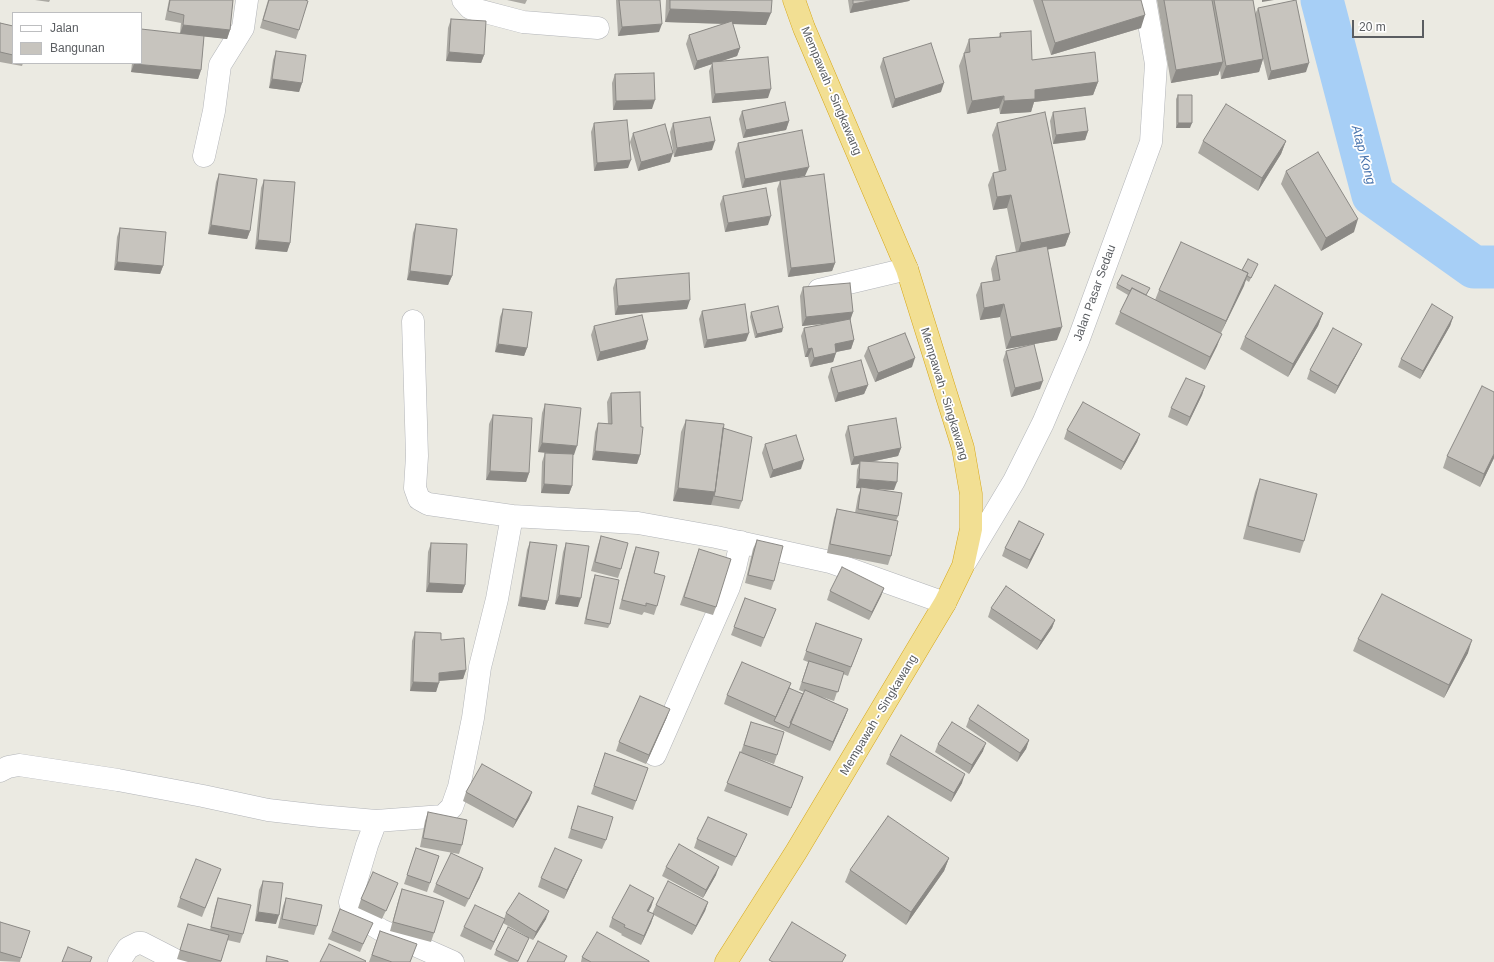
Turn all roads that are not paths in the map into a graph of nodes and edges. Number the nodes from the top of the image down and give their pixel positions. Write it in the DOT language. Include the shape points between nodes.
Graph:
graph roads {
  1 [pos="247,0"];
  2 [pos="463,0"];
  3 [pos="794,0"];
  4 [pos="1146,0"];
  5 [pos="598,28"];
  6 [pos="204,156"];
  7 [pos="907,269"];
  8 [pos="810,292"];
  9 [pos="413,321"];
  10 [pos="512,516"];
  11 [pos="741,542"];
  12 [pos="963,566"];
  13 [pos="945,603"];
  14 [pos="655,755"];
  15 [pos="0,771"];
  16 [pos="376,821"];
  17 [pos="119,962"];
  18 [pos="179,962"];
  19 [pos="453,962"];
  20 [pos="726,962"];
  1 -- 6 [label="street" via="243,28 220,66"];
  2 -- 5 [label="street" via="470,8 523,22"];
  3 -- 7 [label="highway, Mempawah - Singkawang"];
  4 -- 12 [label="street, Jalan Pasar Sedau" via="1156,64 1151,142 1080,334 1043,423 1014,481"];
  7 -- 8 [label="street"];
  7 -- 12 [label="highway, Mempawah - Singkawang" via="963,448 971,494 971,529"];
  9 -- 10 [label="street" via="416,488 419,499 428,504"];
  10 -- 11 [label="street" via="638,523"];
  10 -- 16 [label="street" via="497,599 480,667 464,765 452,807 443,816"];
  11 -- 13 [label="street" via="830,562"];
  11 -- 14 [label="street" via="728,587"];
  12 -- 13 [label="highway, Mempawah - Singkawang"];
  13 -- 20 [label="highway, Mempawah - Singkawang" via="800,845"];
  15 -- 16 [label="street" via="19,765 118,780 268,810"];
  16 -- 19 [label="street" via="350,902 352,909 358,916 381,930"];
  17 -- 18 [label="street" via="128,948 138,943"];
}
